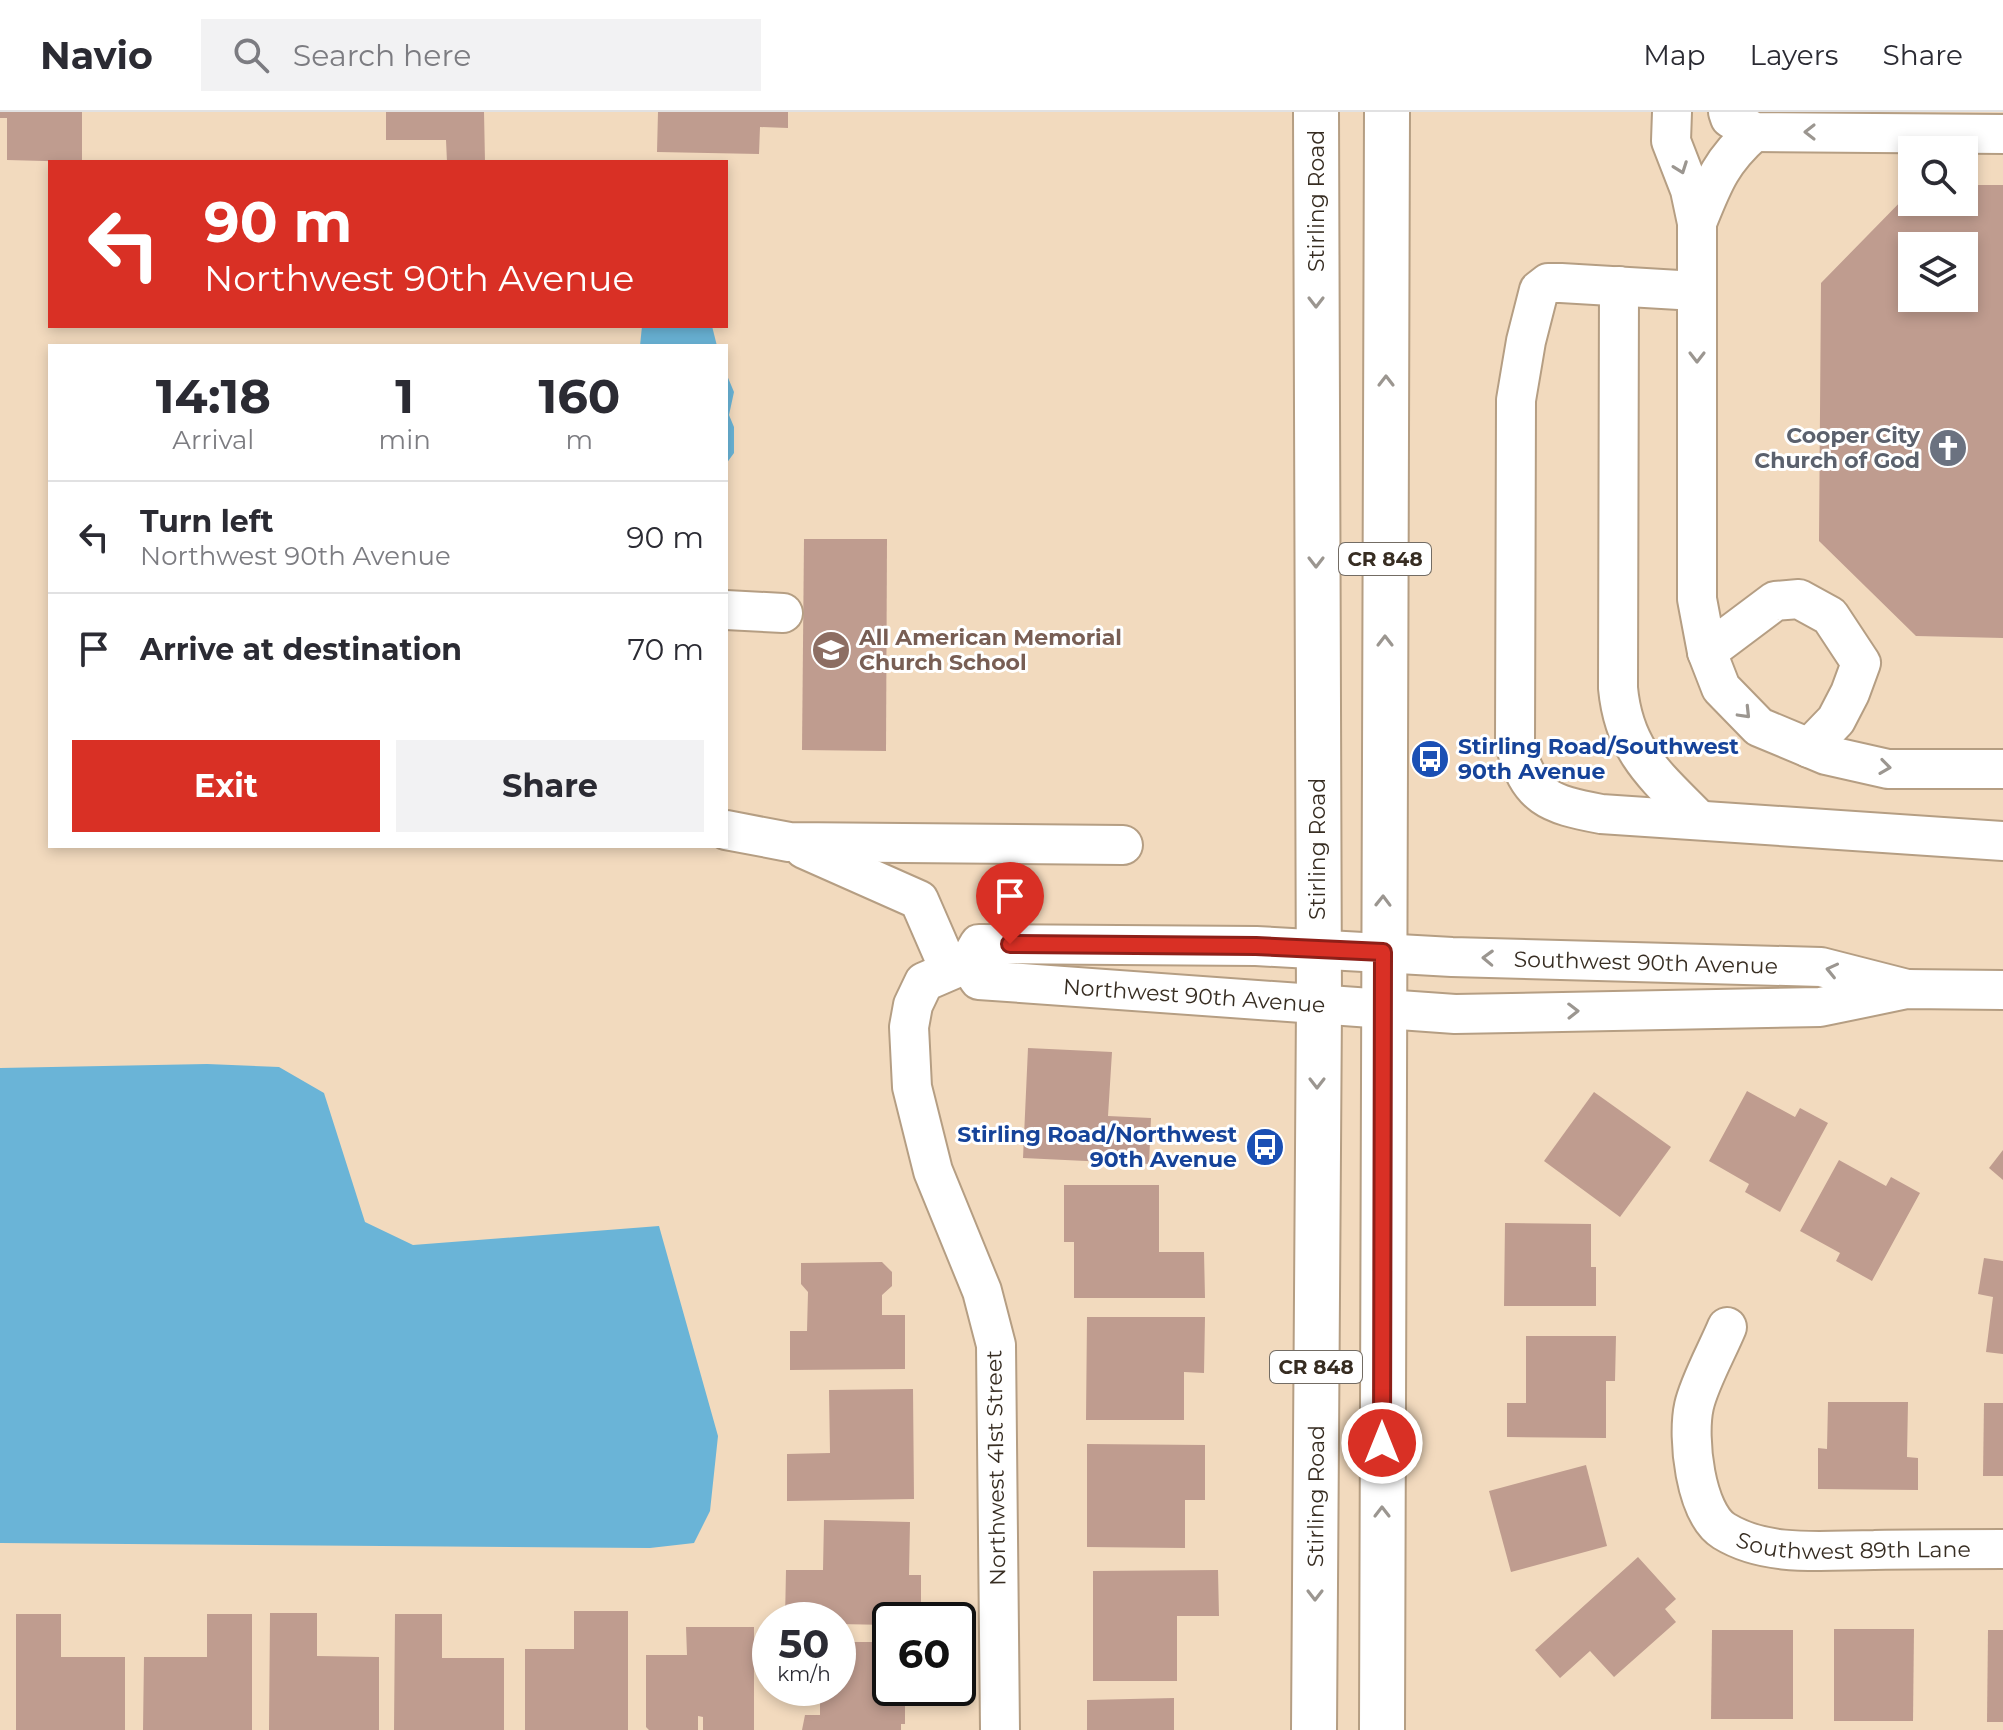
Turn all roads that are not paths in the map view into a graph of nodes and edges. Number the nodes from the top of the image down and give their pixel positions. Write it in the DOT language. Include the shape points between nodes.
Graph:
graph roads {
  1 [pos="1316,112"];
  2 [pos="1387,112"];
  3 [pos="1672,112"];
  4 [pos="1741,122"];
  5 [pos="1866,122"];
  6 [pos="2003,134"];
  7 [pos="1697,223"];
  8 [pos="1619,286"];
  9 [pos="1696,291"];
  10 [pos="728,610"];
  11 [pos="783,613"];
  12 [pos="1707,652"];
  13 [pos="1809,748"];
  14 [pos="2003,769"];
  15 [pos="728,812"];
  16 [pos="1699,820"];
  17 [pos="728,830"];
  18 [pos="2003,841"];
  19 [pos="789,842"];
  20 [pos="1123,845"];
  21 [pos="1317,948"];
  22 [pos="1383,952"];
  23 [pos="958,966"];
  24 [pos="1907,989"];
  25 [pos="2003,990"];
  26 [pos="1319,1005"];
  27 [pos="1383,1007"];
  28 [pos="909,1027"];
  29 [pos="1727,1327"];
  30 [pos="2003,1549"];
  31 [pos="1000,1730"];
  32 [pos="1314,1730"];
  33 [pos="1382,1730"];
  1 -- 21 [label="main road, Stirling Road / CR 848, one-way"];
  22 -- 2 [label="main road, CR 848, one-way"];
  3 -- 7 [label="street, one-way" via="1671,141"];
  5 -- 4 [label="street, one-way"];
  4 -- 7 [label="street" via="1736,148 1716,174"];
  5 -- 6 [label="street"];
  7 -- 9 [label="street"];
  8 -- 9 [label="street"];
  8 -- 16 [label="street" via="1620,716 1648,768"];
  8 -- 16 [label="street" via="1548,283 1539,290 1531,319 1514,419 1515,743 1528,782 1555,802 1601,814"];
  9 -- 12 [label="street, one-way" via="1697,599"];
  10 -- 11 [label="street"];
  12 -- 13 [label="street, one-way" via="1721,688 1759,727"];
  12 -- 13 [label="street" via="1775,601 1799,599 1830,616 1861,663 1836,720"];
  13 -- 14 [label="street, one-way" via="1888,769"];
  15 -- 19 [label="street"];
  16 -- 18 [label="street"];
  17 -- 19 [label="street"];
  19 -- 20 [label="street"];
  19 -- 23 [label="street" via="919,900"];
  21 -- 22 [label="street, Northwest 90th Avenue"];
  21 -- 23 [label="street, Northwest 90th Avenue" via="979,944"];
  21 -- 26 [label="main road, Stirling Road / CR 848"];
  24 -- 22 [label="street, Southwest 90th Avenue, one-way" via="1821,967"];
  22 -- 27 [label="main road, CR 848"];
  23 -- 26 [label="street, Northwest 90th Avenue" via="979,980"];
  23 -- 28 [label="street, Northwest 90th Avenue" via="924,982"];
  24 -- 25 [label="street, Southwest 90th Avenue"];
  27 -- 24 [label="street, Southwest 90th Avenue, one-way" via="1455,1014 1820,1007"];
  26 -- 27 [label="street, Northwest 90th Avenue"];
  26 -- 32 [label="main road, Stirling Road / CR 848, one-way"];
  33 -- 27 [label="main road, CR 848, one-way"];
  28 -- 31 [label="street, Northwest 41st Street" via="912,1087 933,1171 982,1291 996,1345"];
  29 -- 30 [label="street, Southwest 89th Lane" via="1694,1405 1696,1476 1712,1521 1740,1539 1781,1550"];
}
